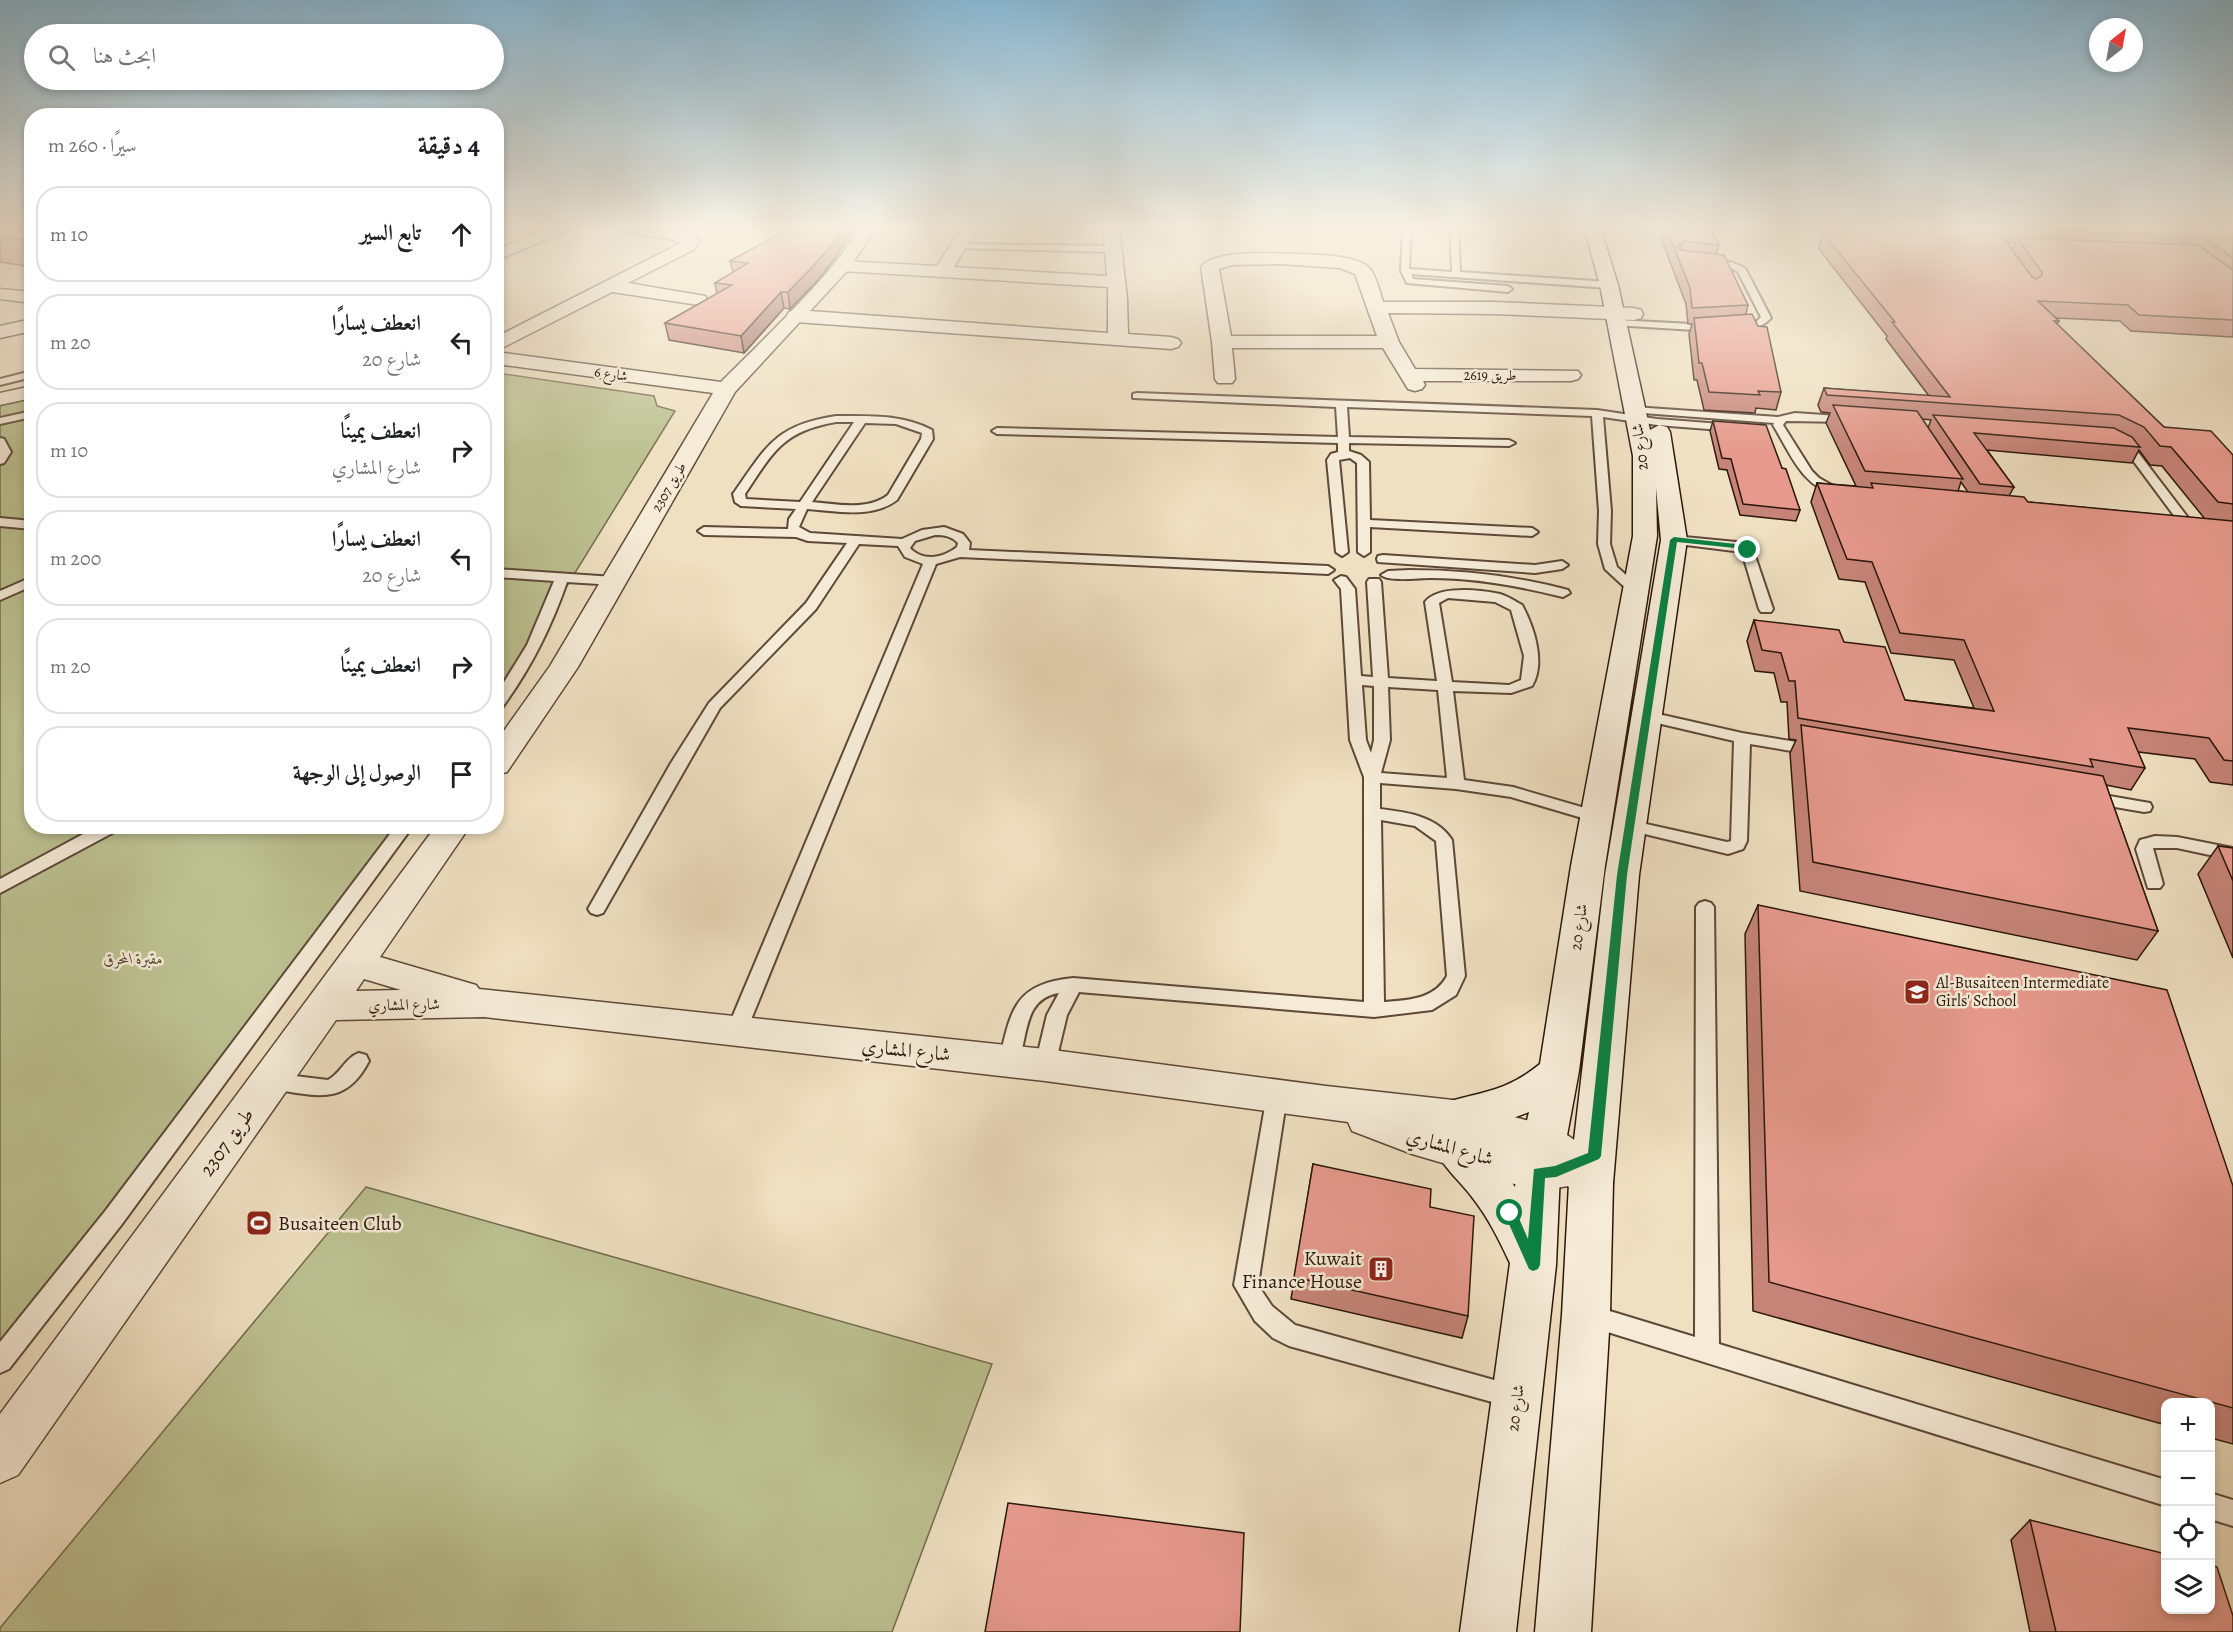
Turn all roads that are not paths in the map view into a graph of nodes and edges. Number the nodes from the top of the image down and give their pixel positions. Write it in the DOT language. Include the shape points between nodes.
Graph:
graph roads {
  1 [pos="577,303"];
  2 [pos="808,303"];
  3 [pos="1118,303"];
  4 [pos="1216,303"];
  5 [pos="1375,303"];
  6 [pos="1613,303"];
  7 [pos="1622,303"];
  8 [pos="1622,303"];
  9 [pos="1759,303"];
  10 [pos="1376,307"];
  11 [pos="1623,307"];
  12 [pos="796,316"];
  13 [pos="24,327"];
  14 [pos="0,332"];
  15 [pos="1118,338"];
  16 [pos="504,341"];
  17 [pos="1222,342"];
  18 [pos="1389,342"];
  19 [pos="1171,343"];
  20 [pos="504,359"];
  21 [pos="1570,375"];
  22 [pos="24,376"];
  23 [pos="1225,379"];
  24 [pos="0,382"];
  25 [pos="726,390"];
  26 [pos="24,394"];
  27 [pos="1137,396"];
  28 [pos="0,399"];
  29 [pos="1341,402"];
  30 [pos="1631,415"];
  31 [pos="24,416"];
  32 [pos="861,420"];
  33 [pos="1858,420"];
  34 [pos="0,421"];
  35 [pos="1781,426"];
  36 [pos="997,431"];
  37 [pos="2109,438"];
  38 [pos="1344,440"];
  39 [pos="0,441"];
  40 [pos="1509,443"];
  41 [pos="1343,454"];
  42 [pos="0,462"];
  43 [pos="1846,494"];
  44 [pos="803,507"];
  45 [pos="0,522"];
  46 [pos="1364,523"];
  47 [pos="24,524"];
  48 [pos="2188,526"];
  49 [pos="704,531"];
  50 [pos="1533,532"];
  51 [pos="797,533"];
  52 [pos="1674,540"];
  53 [pos="855,541"];
  54 [pos="905,543"];
  55 [pos="961,548"];
  56 [pos="1342,552"];
  57 [pos="1364,552"];
  58 [pos="1383,559"];
  59 [pos="931,561"];
  60 [pos="1328,565"];
  61 [pos="1562,565"];
  62 [pos="504,574"];
  63 [pos="1388,575"];
  64 [pos="562,578"];
  65 [pos="1341,580"];
  66 [pos="614,581"];
  67 [pos="1374,582"];
  68 [pos="24,585"];
  69 [pos="1563,593"];
  70 [pos="0,596"];
  71 [pos="1766,609"];
  72 [pos="1354,680"];
  73 [pos="1381,681"];
  74 [pos="1445,686"];
  75 [pos="504,695"];
  76 [pos="1645,716"];
  77 [pos="1742,738"];
  78 [pos="1825,752"];
  79 [pos="504,753"];
  80 [pos="1372,777"];
  81 [pos="1456,784"];
  82 [pos="2073,795"];
  83 [pos="2144,807"];
  84 [pos="1373,814"];
  85 [pos="1612,821"];
  86 [pos="97,834"];
  87 [pos="399,834"];
  88 [pos="448,834"];
  89 [pos="2233,854"];
  90 [pos="2154,884"];
  91 [pos="0,887"];
  92 [pos="1705,907"];
  93 [pos="597,909"];
  94 [pos="356,963"];
  95 [pos="1073,984"];
  96 [pos="484,1002"];
  97 [pos="324,1006"];
  98 [pos="1374,1010"];
  99 [pos="736,1032"];
  100 [pos="359,1061"];
  101 [pos="1027,1063"];
  102 [pos="1559,1071"];
  103 [pos="270,1081"];
  104 [pos="1277,1095"];
  105 [pos="1454,1133"];
  106 [pos="1569,1163"];
  107 [pos="1533,1265"];
  108 [pos="1586,1314"];
  109 [pos="1707,1353"];
  110 [pos="0,1362"];
  111 [pos="1518,1397"];
  112 [pos="0,1457"];
  113 [pos="2161,1491"];
  114 [pos="2215,1507"];
  115 [pos="2233,1513"];
  116 [pos="1488,1632"];
  117 [pos="1563,1632"];
  1 -- 16 [label="street"];
  2 -- 12 [label="street, طريق 2307"];
  3 -- 15 [label="street"];
  4 -- 17 [label="street, طريق 2619"];
  5 -- 10 [label="street, طريق 2619"];
  6 -- 11 [label="lane"];
  7 -- 11 [label="street, شارع 20"];
  8 -- 11 [label="street, شارع 20"];
  9 -- 11 [label="lane" via="1766,318 1752,325 1724,325"];
  10 -- 11 [label="street"];
  10 -- 18 [label="street, طريق 2619"];
  11 -- 30 [label="street, شارع 20"];
  12 -- 15 [label="street"];
  12 -- 25 [label="street, طريق 2307"];
  13 -- 14 [label="street"];
  15 -- 19 [label="street"];
  17 -- 18 [label="street"];
  17 -- 23 [label="street, طريق 2619"];
  18 -- 21 [label="street, طريق 2619" via="1412,380"];
  20 -- 25 [label="street, شارع 6"];
  22 -- 24 [label="lane"];
  25 -- 66 [label="street, طريق 2307"];
  26 -- 28 [label="street"];
  27 -- 29 [label="lane"];
  29 -- 30 [label="lane"];
  29 -- 38 [label="lane"];
  30 -- 35 [label="lane"];
  30 -- 52 [label="street, شارع 20" via="1671,507"];
  30 -- 85 [label="street, شارع 20" via="1644,456 1645,536 1635,589"];
  31 -- 34 [label="lane"];
  32 -- 44 [label="lane"];
  32 -- 44 [label="lane" via="820,420 778,438 738,498 748,504"];
  32 -- 44 [label="lane" via="905,423 928,432 893,497 862,509"];
  33 -- 35 [label="lane" via="1795,416"];
  35 -- 43 [label="lane" via="1811,480"];
  36 -- 38 [label="lane"];
  37 -- 48 [label="lane" via="2130,449"];
  38 -- 40 [label="lane"];
  38 -- 41 [label="lane"];
  39 -- 42 [label="lane" via="5,452"];
  41 -- 46 [label="lane" via="1363,462"];
  41 -- 56 [label="lane" via="1332,460"];
  44 -- 51 [label="lane" via="793,527"];
  45 -- 47 [label="lane"];
  46 -- 50 [label="lane"];
  46 -- 57 [label="lane"];
  49 -- 51 [label="lane"];
  51 -- 53 [label="lane"];
  52 -- 71 [label="lane" via="1748,550"];
  52 -- 76 [label="street, شارع 20"];
  53 -- 54 [label="lane"];
  53 -- 93 [label="lane" via="811,606 714,706"];
  54 -- 55 [label="lane" via="918,534 937,531 956,535"];
  54 -- 59 [label="lane" via="904,548 912,557"];
  55 -- 59 [label="lane" via="951,557"];
  55 -- 60 [label="lane"];
  56 -- 57 [label="lane"];
  56 -- 60 [label="lane"];
  57 -- 58 [label="lane"];
  58 -- 61 [label="lane" via="1535,569"];
  58 -- 63 [label="lane" via="1390,570"];
  59 -- 99 [label="lane"];
  60 -- 65 [label="lane"];
  62 -- 64 [label="lane"];
  63 -- 67 [label="lane"];
  63 -- 69 [label="lane" via="1482,576 1532,583"];
  64 -- 66 [label="lane"];
  64 -- 75 [label="lane" via="540,636"];
  65 -- 67 [label="lane"];
  65 -- 72 [label="lane" via="1348,589"];
  66 -- 79 [label="street, طريق 2307" via="564,667"];
  67 -- 73 [label="lane"];
  68 -- 70 [label="lane"];
  72 -- 73 [label="lane"];
  72 -- 80 [label="lane" via="1359,740"];
  73 -- 74 [label="lane"];
  73 -- 80 [label="lane" via="1382,740"];
  74 -- 74 [label="lane" via="1511,688 1527,683 1533,663 1517,608 1508,601 1488,596 1448,594 1432,602"];
  74 -- 81 [label="lane"];
  76 -- 77 [label="lane"];
  76 -- 85 [label="street, شارع 20"];
  77 -- 78 [label="lane"];
  77 -- 85 [label="lane" via="1737,845 1728,848"];
  80 -- 81 [label="lane"];
  80 -- 84 [label="lane"];
  81 -- 85 [label="lane" via="1513,792"];
  82 -- 83 [label="lane"];
  84 -- 98 [label="lane"];
  84 -- 98 [label="lane" via="1406,817 1435,829 1444,840 1456,976 1449,990 1425,1005"];
  85 -- 102 [label="street, شارع 20"];
  85 -- 106 [label="street, شارع 20"];
  86 -- 91 [label="lane"];
  87 -- 110 [label="lane" via="114,1217"];
  88 -- 94 [label="street, طريق 2307"];
  89 -- 90 [label="lane" via="2151,842 2144,849"];
  92 -- 109 [label="lane"];
  94 -- 96 [label="street, شارع المشاري"];
  94 -- 97 [label="street, طريق 2307"];
  95 -- 98 [label="lane"];
  95 -- 101 [label="lane"];
  95 -- 101 [label="lane" via="1046,989 1021,1012"];
  96 -- 97 [label="street, شارع المشاري"];
  96 -- 99 [label="street, شارع المشاري"];
  97 -- 103 [label="street, طريق 2307"];
  99 -- 101 [label="street, شارع المشاري"];
  100 -- 103 [label="lane" via="342,1082 330,1088"];
  101 -- 104 [label="street, شارع المشاري"];
  102 -- 105 [label="street" via="1532,1093"];
  102 -- 106 [label="street, شارع 20"];
  103 -- 112 [label="street, طريق 2307"];
  104 -- 105 [label="street, شارع المشاري" via="1326,1103 1412,1137"];
  104 -- 111 [label="lane" via="1246,1285 1254,1305 1269,1322 1289,1335"];
  105 -- 106 [label="street, شارع المشاري"];
  105 -- 107 [label="street" via="1510,1213"];
  106 -- 107 [label="street, شارع 20"];
  106 -- 108 [label="street, شارع 20"];
  107 -- 111 [label="street, شارع 20"];
  108 -- 109 [label="lane"];
  108 -- 117 [label="street, شارع 20"];
  109 -- 113 [label="lane"];
  111 -- 116 [label="street, شارع 20"];
  114 -- 115 [label="lane"];
}
